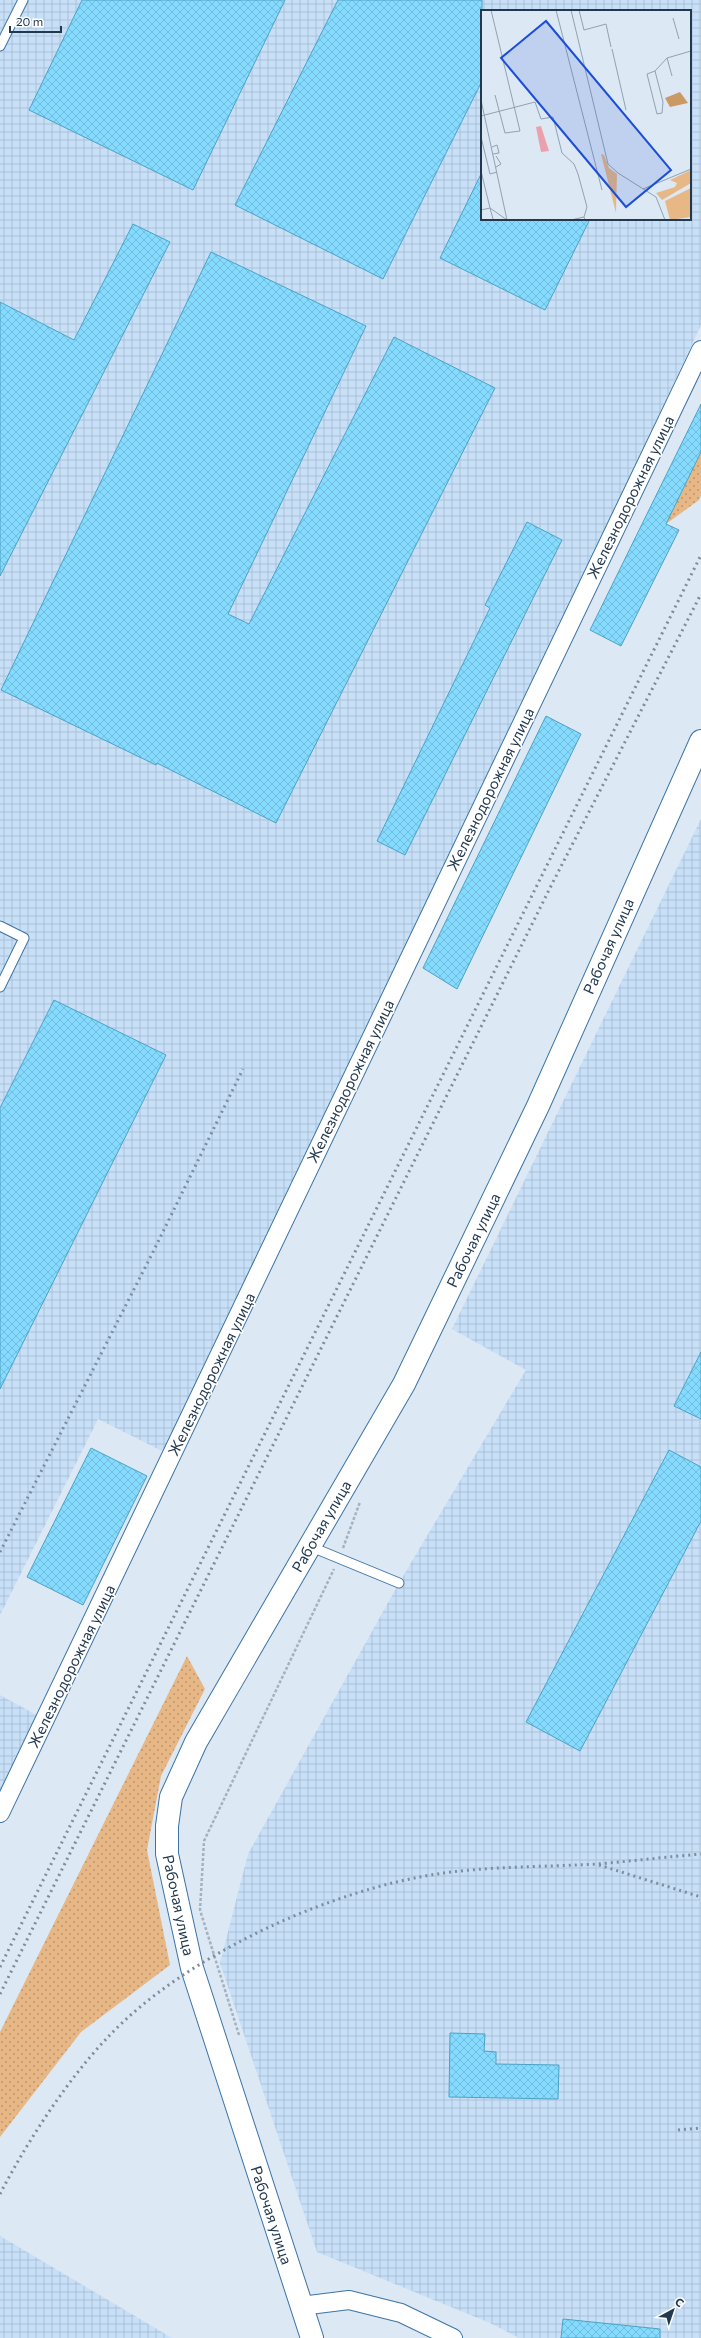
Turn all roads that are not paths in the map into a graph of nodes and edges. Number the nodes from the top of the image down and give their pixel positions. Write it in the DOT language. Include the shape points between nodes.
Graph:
graph roads {
  1 [pos="23,0"];
  2 [pos="0,46"];
  3 [pos="701,350"];
  4 [pos="701,740"];
  5 [pos="0,926"];
  6 [pos="0,987"];
  7 [pos="309,1546"];
  8 [pos="399,1583"];
  9 [pos="0,1813"];
  10 [pos="301,2306"];
  11 [pos="312,2338"];
  12 [pos="453,2338"];
  1 -- 2 [label="lane"];
  3 -- 9 [label="street, Железнодорожная улица"];
  4 -- 7 [label="street, Рабочая улица" via="538,1106 404,1384"];
  5 -- 6 [label="lane" via="24,938"];
  7 -- 8 [label="lane"];
  7 -- 10 [label="street, Рабочая улица" via="196,1742 171,1797 167,1826 167,1854 192,1968"];
  10 -- 11 [label="street, Рабочая улица"];
  10 -- 12 [label="street" via="349,2300 401,2313"];
}
